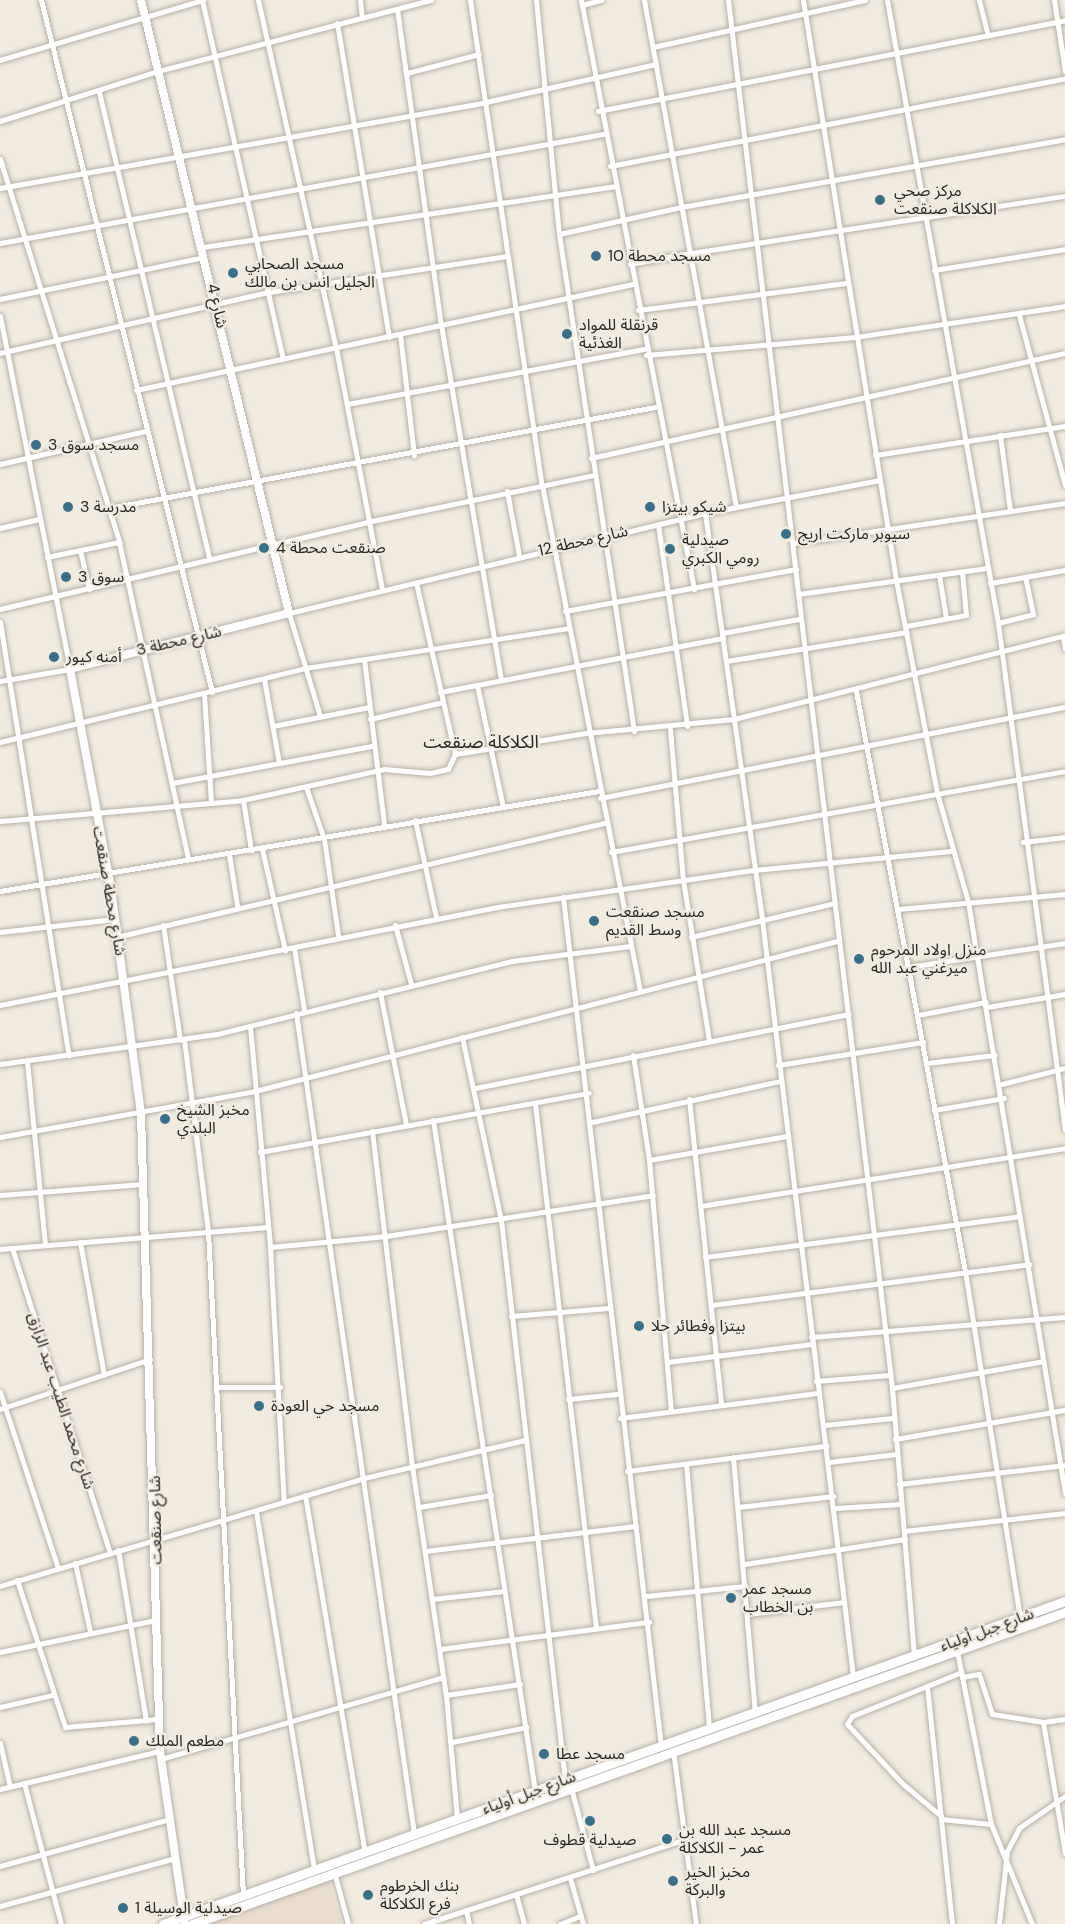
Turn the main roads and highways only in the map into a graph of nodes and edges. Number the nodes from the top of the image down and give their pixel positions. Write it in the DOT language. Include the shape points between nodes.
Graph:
graph roads {
  1 [pos="1065,1601"];
  2 [pos="1065,1612"];
  3 [pos="668,1746"];
  4 [pos="568,1784"];
  5 [pos="183,1920"];
  6 [pos="163,1924"];
  7 [pos="192,1924"];
  1 -- 3 [label="main road, شارع جبل أولياء"];
  2 -- 3 [label="main road, شارع جبل أولياء"];
  3 -- 4 [label="main road, شارع جبل أولياء"];
  3 -- 4 [label="main road, شارع جبل أولياء"];
  4 -- 5 [label="main road, شارع جبل أولياء" via="535,1791"];
  4 -- 7 [label="main road, شارع جبل أولياء"];
  5 -- 6 [label="main road, شارع جبل أولياء"];
}
